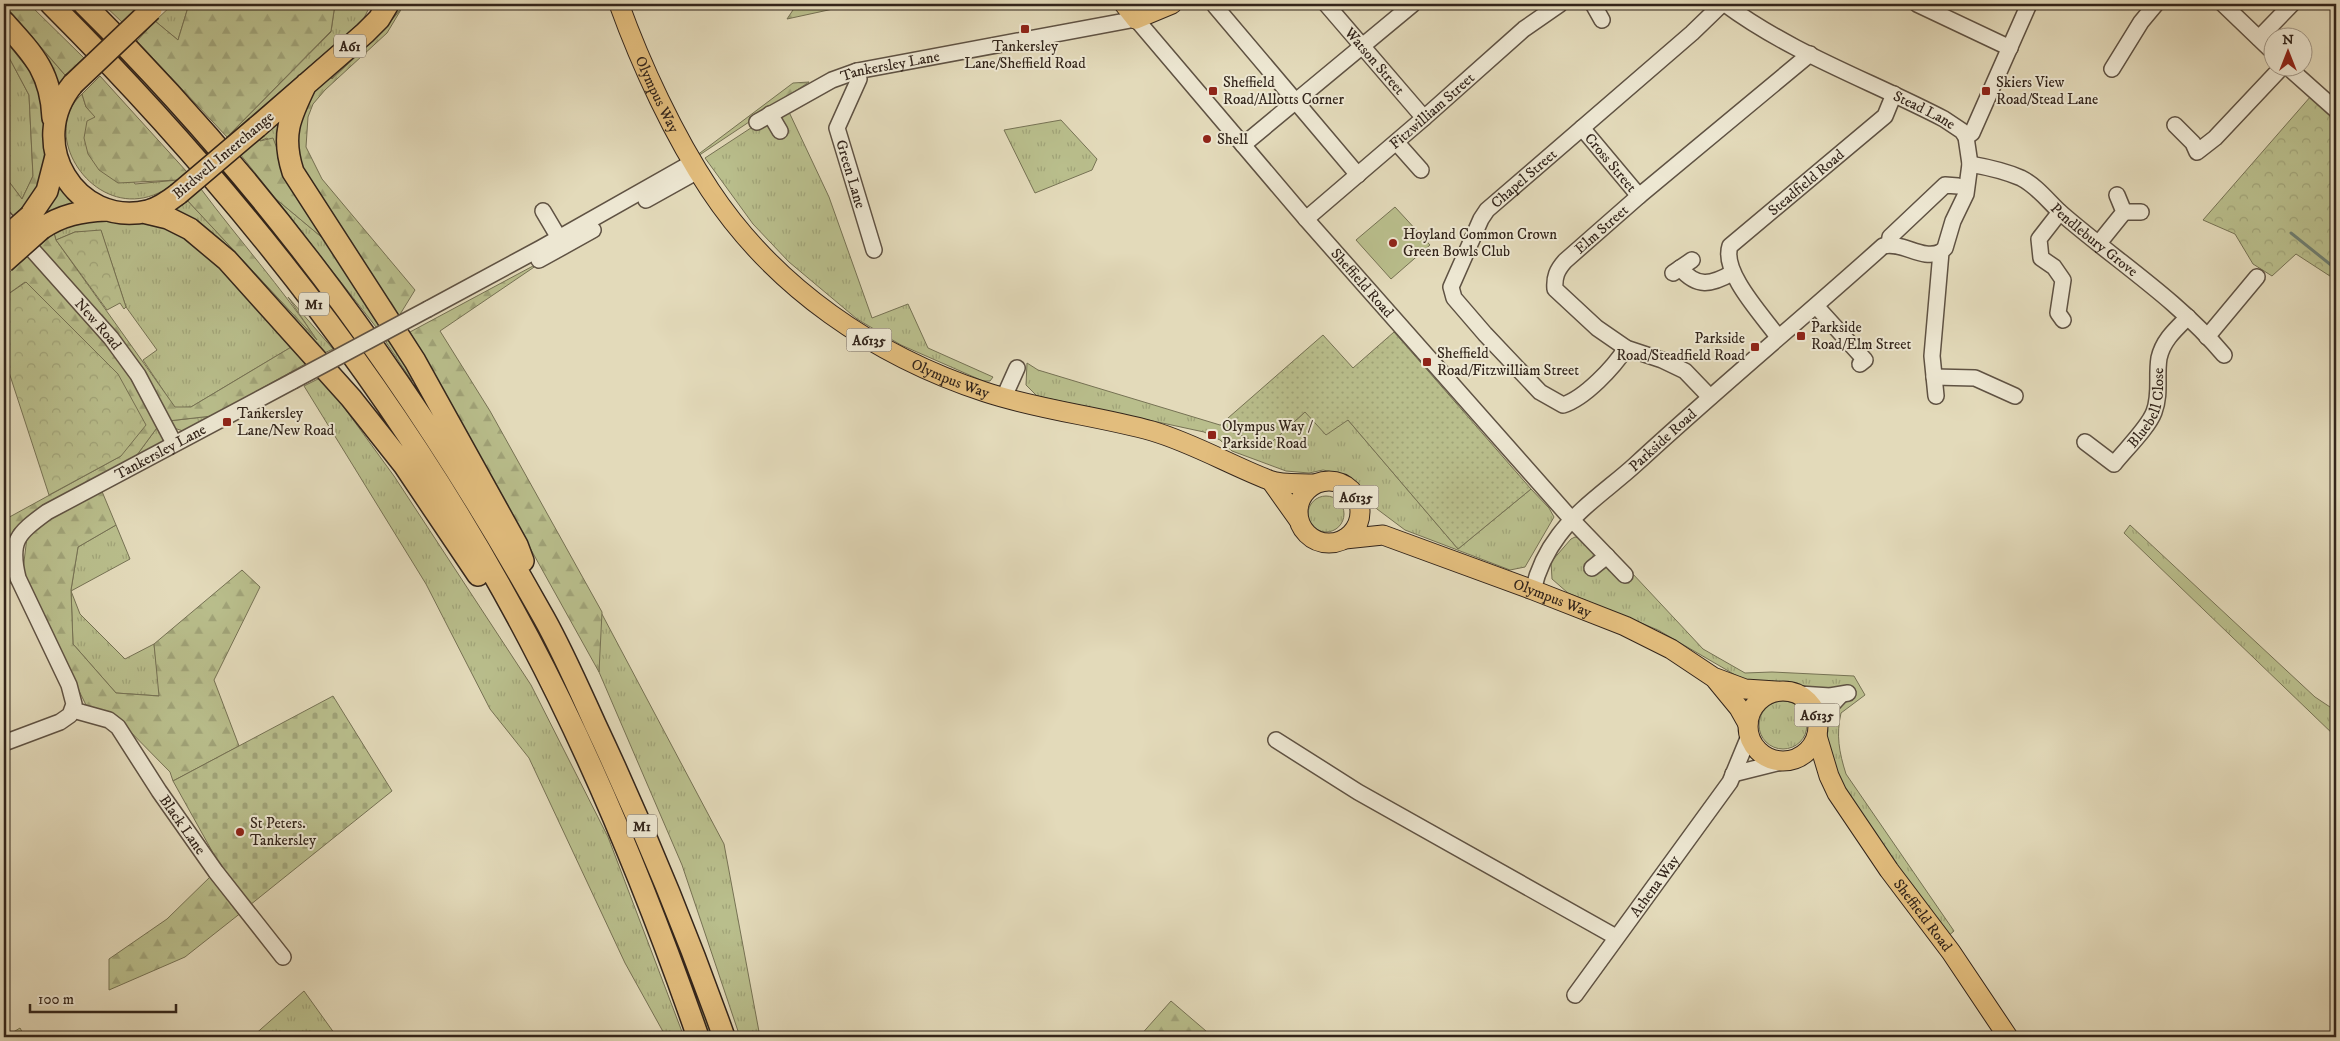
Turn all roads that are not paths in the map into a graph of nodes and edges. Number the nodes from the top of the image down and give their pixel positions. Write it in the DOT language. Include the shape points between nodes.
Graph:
graph roads {
  1 [pos="51,4"];
  2 [pos="84,4"];
  3 [pos="388,4"];
  4 [pos="619,4"];
  5 [pos="1124,4"];
  6 [pos="1172,4"];
  7 [pos="1326,4"];
  8 [pos="1413,4"];
  9 [pos="1560,4"];
  10 [pos="1593,4"];
  11 [pos="1724,4"];
  12 [pos="1917,4"];
  13 [pos="2029,4"];
  14 [pos="2156,4"];
  15 [pos="2223,4"];
  16 [pos="2292,4"];
  17 [pos="1215,6"];
  18 [pos="154,7"];
  19 [pos="1136,19"];
  20 [pos="1602,20"];
  21 [pos="4,22"];
  22 [pos="2260,38"];
  23 [pos="1364,46"];
  24 [pos="2010,48"];
  25 [pos="1810,54"];
  26 [pos="2112,69"];
  27 [pos="856,71"];
  28 [pos="2272,78"];
  29 [pos="2300,78"];
  30 [pos="306,84"];
  31 [pos="1894,94"];
  32 [pos="1296,100"];
  33 [pos="2336,110"];
  34 [pos="1424,118"];
  35 [pos="53,121"];
  36 [pos="2175,125"];
  37 [pos="1582,128"];
  38 [pos="780,131"];
  39 [pos="1966,138"];
  40 [pos="1397,142"];
  41 [pos="1243,145"];
  42 [pos="56,156"];
  43 [pos="1970,164"];
  44 [pos="696,166"];
  45 [pos="1421,170"];
  46 [pos="1358,175"];
  47 [pos="1958,186"];
  48 [pos="1639,196"];
  49 [pos="2118,196"];
  50 [pos="106,210"];
  51 [pos="543,211"];
  52 [pos="143,212"];
  53 [pos="2060,212"];
  54 [pos="2124,212"];
  55 [pos="2141,212"];
  56 [pos="4,218"];
  57 [pos="1306,219"];
  58 [pos="35,223"];
  59 [pos="559,238"];
  60 [pos="580,238"];
  61 [pos="4,239"];
  62 [pos="2099,243"];
  63 [pos="1889,244"];
  64 [pos="874,250"];
  65 [pos="1942,252"];
  66 [pos="4,262"];
  67 [pos="1682,267"];
  68 [pos="1732,273"];
  69 [pos="2257,277"];
  70 [pos="472,285"];
  71 [pos="1816,306"];
  72 [pos="2188,317"];
  73 [pos="2063,320"];
  74 [pos="1778,337"];
  75 [pos="2207,337"];
  76 [pos="1626,348"];
  77 [pos="2224,355"];
  78 [pos="1860,364"];
  79 [pos="1017,368"];
  80 [pos="1934,377"];
  81 [pos="1936,396"];
  82 [pos="2015,396"];
  83 [pos="1004,397"];
  84 [pos="1710,397"];
  85 [pos="2085,442"];
  86 [pos="174,443"];
  87 [pos="1271,481"];
  88 [pos="1314,484"];
  89 [pos="1359,502"];
  90 [pos="1298,519"];
  91 [pos="1573,521"];
  92 [pos="1383,535"];
  93 [pos="1345,539"];
  94 [pos="1606,556"];
  95 [pos="1624,567"];
  96 [pos="1592,568"];
  97 [pos="1533,590"];
  98 [pos="546,620"];
  99 [pos="530,640"];
  100 [pos="1713,677"];
  101 [pos="1776,691"];
  102 [pos="1799,694"];
  103 [pos="73,710"];
  104 [pos="1749,730"];
  105 [pos="1818,731"];
  106 [pos="1276,740"];
  107 [pos="4,743"];
  108 [pos="1791,759"];
  109 [pos="1733,774"];
  110 [pos="1837,793"];
  111 [pos="1616,937"];
  112 [pos="283,957"];
  113 [pos="1575,996"];
  114 [pos="698,1037"];
  115 [pos="724,1037"];
  116 [pos="2008,1037"];
  1 -- 99 [label="highway, M1" via="163,120 267,242 348,348 471,534"];
  2 -- 98 [label="highway, M1" via="183,108 291,235 372,342 430,428"];
  3 -- 30 [label="highway, Birdwell Interchange / A61" via="365,33"];
  4 -- 44 [label="main road, Olympus Way / A6135" via="653,85"];
  5 -- 19 [label="main road, Sheffield Road"];
  6 -- 19 [label="main road"];
  7 -- 23 [label="street, Watson Street"];
  8 -- 23 [label="street"];
  9 -- 34 [label="street, Fitzwilliam Street" via="1524,29"];
  10 -- 20 [label="street"];
  11 -- 25 [label="street, Stead Lane"];
  11 -- 37 [label="street, Chapel Street"];
  12 -- 24 [label="street"];
  13 -- 24 [label="street"];
  14 -- 26 [label="street"];
  15 -- 22 [label="street"];
  16 -- 22 [label="street"];
  17 -- 32 [label="street"];
  18 -- 35 [label="highway, Birdwell Interchange / A61, bridge" via="73,84 63,97"];
  19 -- 27 [label="street, Tankersley Lane"];
  19 -- 41 [label="street, Sheffield Road"];
  21 -- 35 [label="highway" via="41,65 50,92"];
  23 -- 32 [label="street"];
  23 -- 34 [label="street, Watson Street"];
  24 -- 39 [label="street" via="1972,133"];
  25 -- 31 [label="street, Stead Lane"];
  25 -- 48 [label="street, Elm Street"];
  27 -- 38 [label="street, Tankersley Lane" via="832,80 764,118"];
  27 -- 64 [label="street, Green Lane" via="859,79 837,128"];
  28 -- 36 [label="street" via="2215,138 2197,152"];
  29 -- 33 [label="street"];
  30 -- 52 [label="highway, Birdwell Interchange / A61, bridge" via="178,194"];
  30 -- 98 [label="highway, M1" via="287,130 288,156 293,172 415,361 518,545"];
  31 -- 39 [label="street, Stead Lane" via="1957,127"];
  31 -- 68 [label="street, Steadfield Road" via="1884,116 1735,240 1728,253"];
  32 -- 41 [label="street"];
  32 -- 46 [label="street"];
  34 -- 40 [label="street, Fitzwilliam Street"];
  35 -- 42 [label="highway, Birdwell Interchange / A61"];
  37 -- 48 [label="street, Cross Street"];
  37 -- 76 [label="street, Chapel Street" via="1487,210 1451,287 1454,298 1540,392 1563,405 1583,395"];
  39 -- 43 [label="street, Stead Lane"];
  40 -- 45 [label="street"];
  40 -- 46 [label="street, Fitzwilliam Street"];
  41 -- 57 [label="street, Sheffield Road"];
  42 -- 50 [label="highway, Birdwell Interchange / A61" via="75,190"];
  42 -- 58 [label="highway, A61"];
  43 -- 53 [label="street, Pendlebury Grove" via="2022,179"];
  43 -- 65 [label="street, Stead Lane" via="1966,194"];
  44 -- 59 [label="street, Tankersley Lane"];
  44 -- 60 [label="street, Tankersley Lane"];
  44 -- 83 [label="main road, Olympus Way / A6135" via="711,192 761,252 822,309 875,344 925,368"];
  46 -- 57 [label="street, Fitzwilliam Street"];
  47 -- 63 [label="street, Parkside Road" via="1945,185 1890,237"];
  48 -- 76 [label="street, Elm Street" via="1565,261 1554,280 1555,289 1578,311"];
  49 -- 54 [label="street"];
  50 -- 52 [label="highway, Birdwell Interchange / A61"];
  50 -- 58 [label="highway, A61"];
  51 -- 59 [label="street"];
  52 -- 99 [label="highway, M1" via="174,221 212,245 275,312 404,466 484,582"];
  53 -- 62 [label="street, Pendlebury Grove"];
  53 -- 73 [label="street" via="2039,239 2042,258 2063,280 2058,313"];
  54 -- 55 [label="street"];
  54 -- 62 [label="street"];
  56 -- 86 [label="street, New Road" via="112,338 138,375"];
  57 -- 91 [label="street, Sheffield Road"];
  58 -- 61 [label="highway, A61, bridge"];
  58 -- 66 [label="highway, A61, bridge"];
  59 -- 60 [label="street, Tankersley Lane"];
  59 -- 70 [label="street, Tankersley Lane"];
  60 -- 70 [label="street, Tankersley Lane" via="526,266"];
  62 -- 72 [label="street, Pendlebury Grove"];
  63 -- 65 [label="street" via="1929,255"];
  63 -- 71 [label="street, Parkside Road"];
  65 -- 80 [label="street, Stead Lane" via="1932,356"];
  67 -- 68 [label="street" via="1688,278 1703,283"];
  68 -- 74 [label="street"];
  69 -- 75 [label="street"];
  70 -- 86 [label="street, Tankersley Lane, bridge"];
  71 -- 74 [label="street, Parkside Road"];
  71 -- 78 [label="street" via="1865,360"];
  72 -- 75 [label="street, Pendlebury Grove"];
  72 -- 85 [label="street, Bluebell Close" via="2164,344 2159,358 2158,398 2153,415 2114,464"];
  74 -- 84 [label="street, Parkside Road"];
  75 -- 77 [label="street, Pendlebury Grove"];
  76 -- 84 [label="street, Elm Street" via="1685,371"];
  79 -- 83 [label="street"];
  80 -- 81 [label="street, Stead Lane"];
  80 -- 82 [label="street" via="1975,378"];
  83 -- 87 [label="main road, Olympus Way / A6135" via="1154,432 1197,447"];
  84 -- 91 [label="street, Parkside Road"];
  86 -- 103 [label="street, Tankersley Lane" via="47,512 29,525 15,542 18,578 68,684"];
  87 -- 88 [label="main road, Olympus Way / A6135"];
  87 -- 90 [label="main road, Olympus Way / A6135"];
  88 -- 89 [label="main road, Olympus Way / A6135" via="1335,481 1346,486"];
  88 -- 90 [label="main road, A6135" via="1300,499"];
  89 -- 92 [label="main road, Olympus Way / A6135"];
  89 -- 93 [label="main road, A6135" via="1358,524"];
  90 -- 93 [label="main road, Olympus Way / A6135" via="1307,536 1316,541 1325,544"];
  91 -- 94 [label="street, Sheffield Road"];
  91 -- 97 [label="street, Parkside Road" via="1545,556"];
  92 -- 93 [label="main road, Olympus Way / A6135"];
  92 -- 97 [label="main road, Olympus Way / A6135"];
  94 -- 95 [label="street, Sheffield Road"];
  94 -- 96 [label="street"];
  97 -- 100 [label="main road, Olympus Way / A6135" via="1625,626 1671,649"];
  98 -- 115 [label="highway, M1" via="650,844"];
  99 -- 114 [label="highway, M1" via="602,790 672,961"];
  100 -- 101 [label="main road, Olympus Way / A6135" via="1745,689"];
  100 -- 104 [label="main road, Olympus Way / A6135" via="1739,708"];
  101 -- 102 [label="main road, Olympus Way / A6135"];
  101 -- 104 [label="main road, A6135" via="1756,703 1750,713"];
  102 -- 105 [label="main road, A6135" via="1813,707"];
  102 -- 105 [label="street" via="1844,694 1828,709"];
  103 -- 107 [label="street" via="60,722"];
  103 -- 112 [label="street, Black Lane" via="109,720 118,727 214,869"];
  104 -- 108 [label="main road, Olympus Way / A6135" via="1755,746 1763,754 1774,759"];
  104 -- 109 [label="street, Athena Way"];
  105 -- 108 [label="main road, A6135" via="1806,752"];
  105 -- 110 [label="main road, Sheffield Road / A6135" via="1829,776"];
  106 -- 111 [label="street" via="1358,792"];
  108 -- 109 [label="street"];
  108 -- 110 [label="main road, Sheffield Road / A6135" via="1820,775"];
  109 -- 111 [label="street, Athena Way"];
  110 -- 116 [label="main road, Sheffield Road / A6135"];
  111 -- 113 [label="street, Athena Way"];
}
